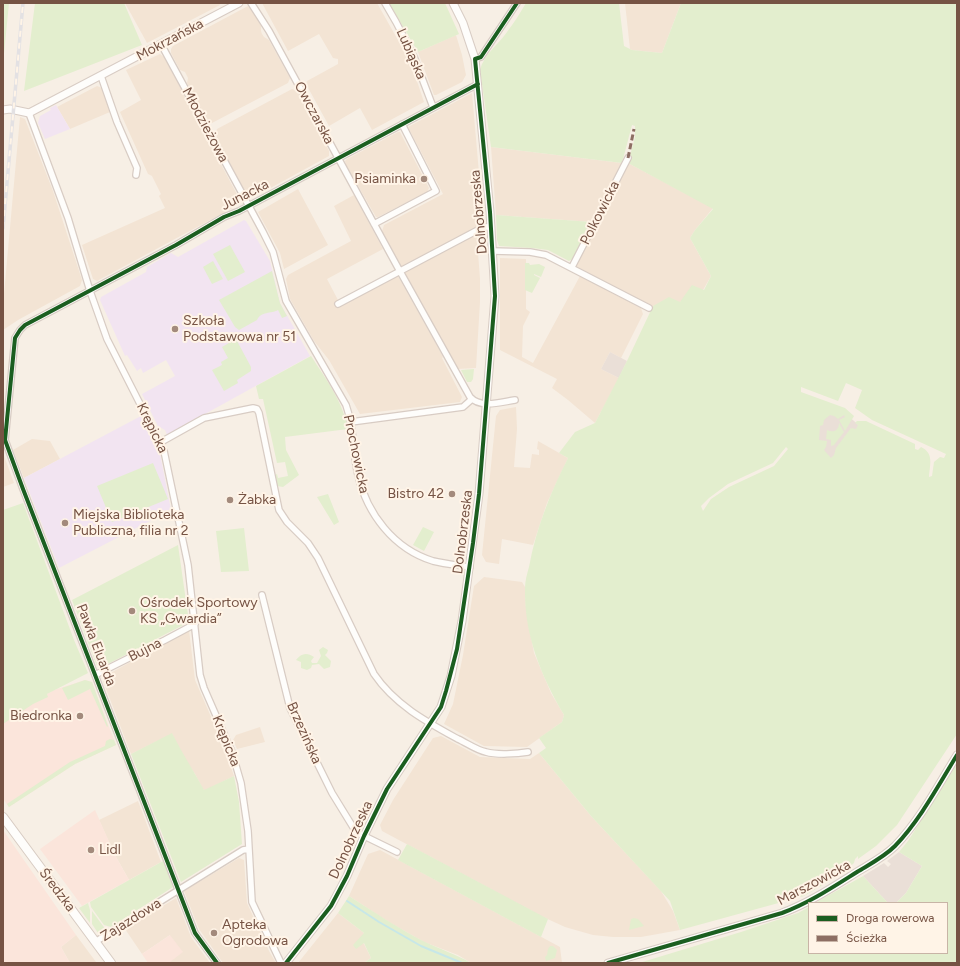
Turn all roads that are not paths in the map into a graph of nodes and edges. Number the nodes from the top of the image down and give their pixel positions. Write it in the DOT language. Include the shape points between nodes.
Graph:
graph roads {
  1 [pos="239,3"];
  2 [pos="251,3"];
  3 [pos="385,3"];
  4 [pos="453,3"];
  5 [pos="517,3"];
  6 [pos="161,44"];
  7 [pos="475,59"];
  8 [pos="100,76"];
  9 [pos="478,84"];
  10 [pos="433,107"];
  11 [pos="3,110"];
  12 [pos="29,113"];
  13 [pos="402,124"];
  14 [pos="338,158"];
  15 [pos="628,158"];
  16 [pos="136,175"];
  17 [pos="249,206"];
  18 [pos="374,224"];
  19 [pos="491,227"];
  20 [pos="493,251"];
  21 [pos="572,267"];
  22 [pos="400,271"];
  23 [pos="90,291"];
  24 [pos="338,304"];
  25 [pos="649,308"];
  26 [pos="23,326"];
  27 [pos="472,399"];
  28 [pos="515,400"];
  29 [pos="487,404"];
  30 [pos="351,422"];
  31 [pos="160,442"];
  32 [pos="470,567"];
  33 [pos="262,595"];
  34 [pos="195,624"];
  35 [pos="95,675"];
  36 [pos="430,724"];
  37 [pos="528,752"];
  38 [pos="957,755"];
  39 [pos="3,817"];
  40 [pos="364,836"];
  41 [pos="249,849"];
  42 [pos="397,852"];
  43 [pos="178,891"];
  44 [pos="808,902"];
  45 [pos="808,902"];
  46 [pos="95,942"];
  47 [pos="111,963"];
  48 [pos="217,963"];
  49 [pos="281,963"];
  50 [pos="286,963"];
  51 [pos="608,963"];
  1 -- 6 [label="street, Mokrzańska"];
  2 -- 14 [label="street, Owczarska" via="269,30"];
  3 -- 10 [label="street, Lubiąska" via="414,57"];
  4 -- 7 [label="street, Dolnobrzeska"];
  5 -- 7 [label="street" via="481,57"];
  6 -- 8 [label="street, Mokrzańska"];
  6 -- 17 [label="street, Młodzieżowa"];
  7 -- 9 [label="street, Dolnobrzeska"];
  8 -- 12 [label="street, Mokrzańska"];
  8 -- 16 [label="street" via="137,168"];
  9 -- 10 [label="street, Junacka"];
  9 -- 19 [label="street, Dolnobrzeska"];
  10 -- 13 [label="street, Junacka"];
  11 -- 12 [label="street"];
  12 -- 23 [label="street, Krępicka" via="68,218"];
  13 -- 14 [label="street, Junacka"];
  13 -- 18 [label="street" via="436,192"];
  14 -- 17 [label="street, Junacka"];
  14 -- 18 [label="street, Owczarska"];
  15 -- 21 [label="street, Polkowicka"];
  17 -- 23 [label="street, Junacka" via="224,217"];
  17 -- 30 [label="street, Prochowicka" via="273,252 286,301 342,397"];
  18 -- 22 [label="street, Owczarska"];
  19 -- 20 [label="street, Dolnobrzeska"];
  19 -- 22 [label="street" via="476,231"];
  20 -- 21 [label="street" via="546,255"];
  20 -- 29 [label="street, Dolnobrzeska" via="495,296"];
  21 -- 25 [label="street"];
  22 -- 24 [label="street"];
  22 -- 27 [label="street, Owczarska"];
  23 -- 26 [label="street, Junacka"];
  23 -- 31 [label="street, Krępicka" via="107,339"];
  26 -- 35 [label="street, Pawła Eluarda" via="14,340 5,440"];
  27 -- 29 [label="street" via="480,404"];
  27 -- 30 [label="street" via="463,407"];
  28 -- 29 [label="street"];
  29 -- 32 [label="street, Dolnobrzeska"];
  30 -- 32 [label="street, Prochowicka" via="358,474 368,504 381,525 401,544 420,555 432,560"];
  31 -- 34 [label="street, Krępicka" via="167,459 188,565"];
  31 -- 36 [label="street" via="204,418 257,409 281,515 318,558 381,684 396,701"];
  32 -- 36 [label="street, Dolnobrzeska" via="451,676 444,699"];
  33 -- 40 [label="street, Brzezińska" via="292,712 339,806 356,832"];
  34 -- 35 [label="street, Bujna"];
  34 -- 41 [label="street, Krępicka" via="201,681 232,752 241,783"];
  35 -- 43 [label="street, Pawła Eluarda"];
  36 -- 37 [label="street" via="485,752"];
  36 -- 40 [label="street, Dolnobrzeska" via="387,789"];
  38 -- 45 [label="street, Marszowicka" via="915,821 895,846 882,857"];
  39 -- 46 [label="main road, Średzka"];
  40 -- 42 [label="street, Brzezińska"];
  40 -- 50 [label="street, Dolnobrzeska" via="331,906"];
  41 -- 43 [label="street, Zajazdowa" via="243,850"];
  41 -- 49 [label="street, Krępicka" via="252,902"];
  43 -- 46 [label="street, Zajazdowa"];
  43 -- 48 [label="street, Pawła Eluarda" via="196,933"];
  44 -- 51 [label="street, Marszowicka" via="782,913"];
  46 -- 47 [label="main road, Średzka"];
}
